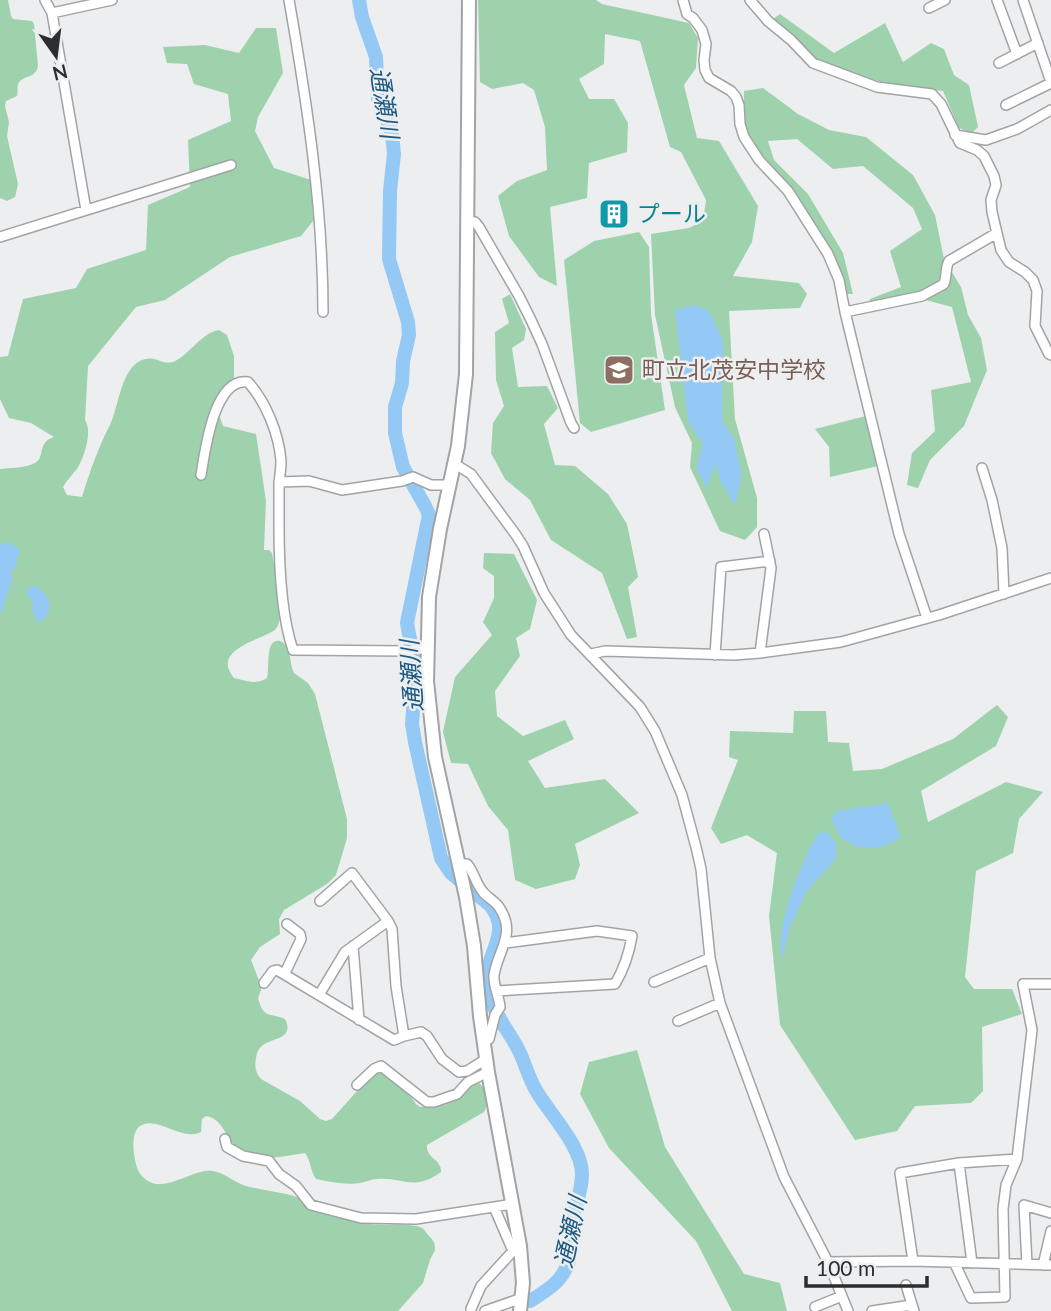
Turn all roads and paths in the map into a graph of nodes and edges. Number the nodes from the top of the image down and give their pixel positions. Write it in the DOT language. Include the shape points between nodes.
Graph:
graph roads {
  1 [pos="46,0"];
  2 [pos="112,0"];
  3 [pos="289,0"];
  4 [pos="469,0"];
  5 [pos="683,0"];
  6 [pos="750,0"];
  7 [pos="945,0"];
  8 [pos="997,0"];
  9 [pos="1023,0"];
  10 [pos="929,8"];
  11 [pos="52,13"];
  12 [pos="1038,44"];
  13 [pos="1017,54"];
  14 [pos="999,62"];
  15 [pos="1051,83"];
  16 [pos="1006,105"];
  17 [pos="1051,110"];
  18 [pos="955,135"];
  19 [pos="231,165"];
  20 [pos="86,210"];
  21 [pos="467,220"];
  22 [pos="997,233"];
  23 [pos="0,237"];
  24 [pos="323,312"];
  25 [pos="845,312"];
  26 [pos="1051,355"];
  27 [pos="574,428"];
  28 [pos="455,464"];
  29 [pos="982,468"];
  30 [pos="201,475"];
  31 [pos="279,482"];
  32 [pos="450,485"];
  33 [pos="764,534"];
  34 [pos="770,561"];
  35 [pos="1051,578"];
  36 [pos="1004,594"];
  37 [pos="927,618"];
  38 [pos="422,649"];
  39 [pos="760,653"];
  40 [pos="591,654"];
  41 [pos="715,655"];
  42 [pos="460,868"];
  43 [pos="320,901"];
  44 [pos="388,921"];
  45 [pos="287,924"];
  46 [pos="505,943"];
  47 [pos="353,946"];
  48 [pos="710,958"];
  49 [pos="285,974"];
  50 [pos="654,982"];
  51 [pos="264,983"];
  52 [pos="1051,984"];
  53 [pos="497,991"];
  54 [pos="319,995"];
  55 [pos="720,1003"];
  56 [pos="496,1014"];
  57 [pos="480,1016"];
  58 [pos="359,1020"];
  59 [pos="678,1021"];
  60 [pos="404,1036"];
  61 [pos="484,1041"];
  62 [pos="487,1065"];
  63 [pos="357,1086"];
  64 [pos="226,1139"];
  65 [pos="1017,1159"];
  66 [pos="959,1163"];
  67 [pos="513,1205"];
  68 [pos="494,1207"];
  69 [pos="1051,1213"];
  70 [pos="1051,1231"];
  71 [pos="517,1249"];
  72 [pos="913,1261"];
  73 [pos="828,1262"];
  74 [pos="954,1262"];
  75 [pos="972,1263"];
  76 [pos="1005,1263"];
  77 [pos="1027,1264"];
  78 [pos="1047,1265"];
  79 [pos="906,1285"];
  80 [pos="842,1296"];
  81 [pos="521,1305"];
  82 [pos="815,1307"];
  83 [pos="913,1308"];
  84 [pos="475,1310"];
  85 [pos="460,1311"];
  86 [pos="485,1311"];
  87 [pos="848,1311"];
  88 [pos="872,1311"];
  1 -- 11 [label="street"];
  2 -- 11 [label="street"];
  3 -- 24 [label="street" via="318,201"];
  4 -- 21 [label="street"];
  5 -- 25 [label="street" via="687,14 702,30 709,78 736,97 744,137 758,160 788,191 828,254"];
  6 -- 18 [label="street" via="813,63 877,88 932,94"];
  7 -- 10 [label="street"];
  8 -- 13 [label="street"];
  9 -- 12 [label="street"];
  11 -- 20 [label="street"];
  12 -- 13 [label="street"];
  12 -- 15 [label="street"];
  13 -- 14 [label="street"];
  15 -- 16 [label="street"];
  17 -- 18 [label="street" via="986,140"];
  18 -- 22 [label="street" via="960,143 984,156 994,176 991,200"];
  19 -- 20 [label="street"];
  20 -- 23 [label="street"];
  21 -- 27 [label="street" via="479,227 519,296"];
  21 -- 28 [label="street" via="466,374"];
  22 -- 25 [label="street" via="949,261 944,284 922,296"];
  22 -- 26 [label="street" via="1009,262 1033,280 1037,291 1035,326"];
  25 -- 37 [label="street" via="900,534"];
  28 -- 32 [label="street"];
  28 -- 40 [label="street" via="471,474 516,535 544,593 571,635"];
  29 -- 36 [label="street" via="1002,548"];
  30 -- 31 [label="street" via="220,402 230,387 243,381 256,390 274,432 280,450"];
  31 -- 32 [label="street" via="309,481 342,490 413,477 431,485"];
  31 -- 38 [label="street" via="280,568 293,650"];
  32 -- 38 [label="street"];
  33 -- 34 [label="street"];
  34 -- 39 [label="street"];
  34 -- 41 [label="street" via="721,567"];
  35 -- 36 [label="street"];
  36 -- 37 [label="street"];
  37 -- 39 [label="street" via="841,642"];
  38 -- 42 [label="street" via="435,757"];
  39 -- 41 [label="street"];
  40 -- 41 [label="street" via="605,650"];
  40 -- 48 [label="street" via="640,706 682,794 701,869"];
  42 -- 46 [label="street" via="467,864 481,890 500,908 507,925"];
  42 -- 57 [label="street"];
  43 -- 44 [label="street" via="352,873"];
  44 -- 47 [label="street"];
  44 -- 60 [label="street"];
  45 -- 49 [label="street" via="302,939"];
  46 -- 53 [label="street" via="494,973"];
  46 -- 53 [label="street" via="597,931 632,936 615,984"];
  47 -- 54 [label="street"];
  47 -- 58 [label="street"];
  48 -- 50 [label="street"];
  48 -- 55 [label="street"];
  49 -- 51 [label="street" via="275,969"];
  49 -- 54 [label="street"];
  52 -- 65 [label="street" via="1023,984 1032,1030"];
  53 -- 56 [label="street"];
  54 -- 58 [label="street"];
  55 -- 59 [label="street"];
  55 -- 73 [label="street" via="784,1177"];
  56 -- 57 [label="street"];
  56 -- 61 [label="street" via="489,1039"];
  57 -- 61 [label="street"];
  58 -- 60 [label="street" via="394,1040"];
  60 -- 62 [label="street" via="421,1032 459,1072"];
  61 -- 62 [label="street"];
  62 -- 63 [label="street" via="457,1094 434,1102 427,1102 381,1066"];
  62 -- 67 [label="street"];
  64 -- 68 [label="street" via="227,1147 243,1157 269,1161 311,1205 361,1218 416,1219"];
  65 -- 66 [label="street"];
  65 -- 76 [label="street" via="1006,1185 1003,1209"];
  66 -- 72 [label="street" via="900,1173"];
  66 -- 75 [label="street"];
  67 -- 68 [label="street"];
  67 -- 71 [label="street"];
  68 -- 71 [label="street"];
  69 -- 77 [label="street" via="1024,1205"];
  70 -- 78 [label="street"];
  71 -- 81 [label="street" via="523,1271"];
  71 -- 84 [label="street" via="481,1286"];
  72 -- 73 [label="street"];
  72 -- 74 [label="street"];
  73 -- 80 [label="street"];
  74 -- 75 [label="street"];
  74 -- 76 [label="street" via="971,1298 1005,1297"];
  75 -- 76 [label="street"];
  76 -- 77 [label="street"];
  77 -- 78 [label="street"];
  79 -- 83 [label="street"];
  80 -- 82 [label="street"];
  80 -- 87 [label="street"];
  81 -- 86 [label="street"];
  83 -- 88 [label="street"];
  84 -- 85 [label="street"];
}
